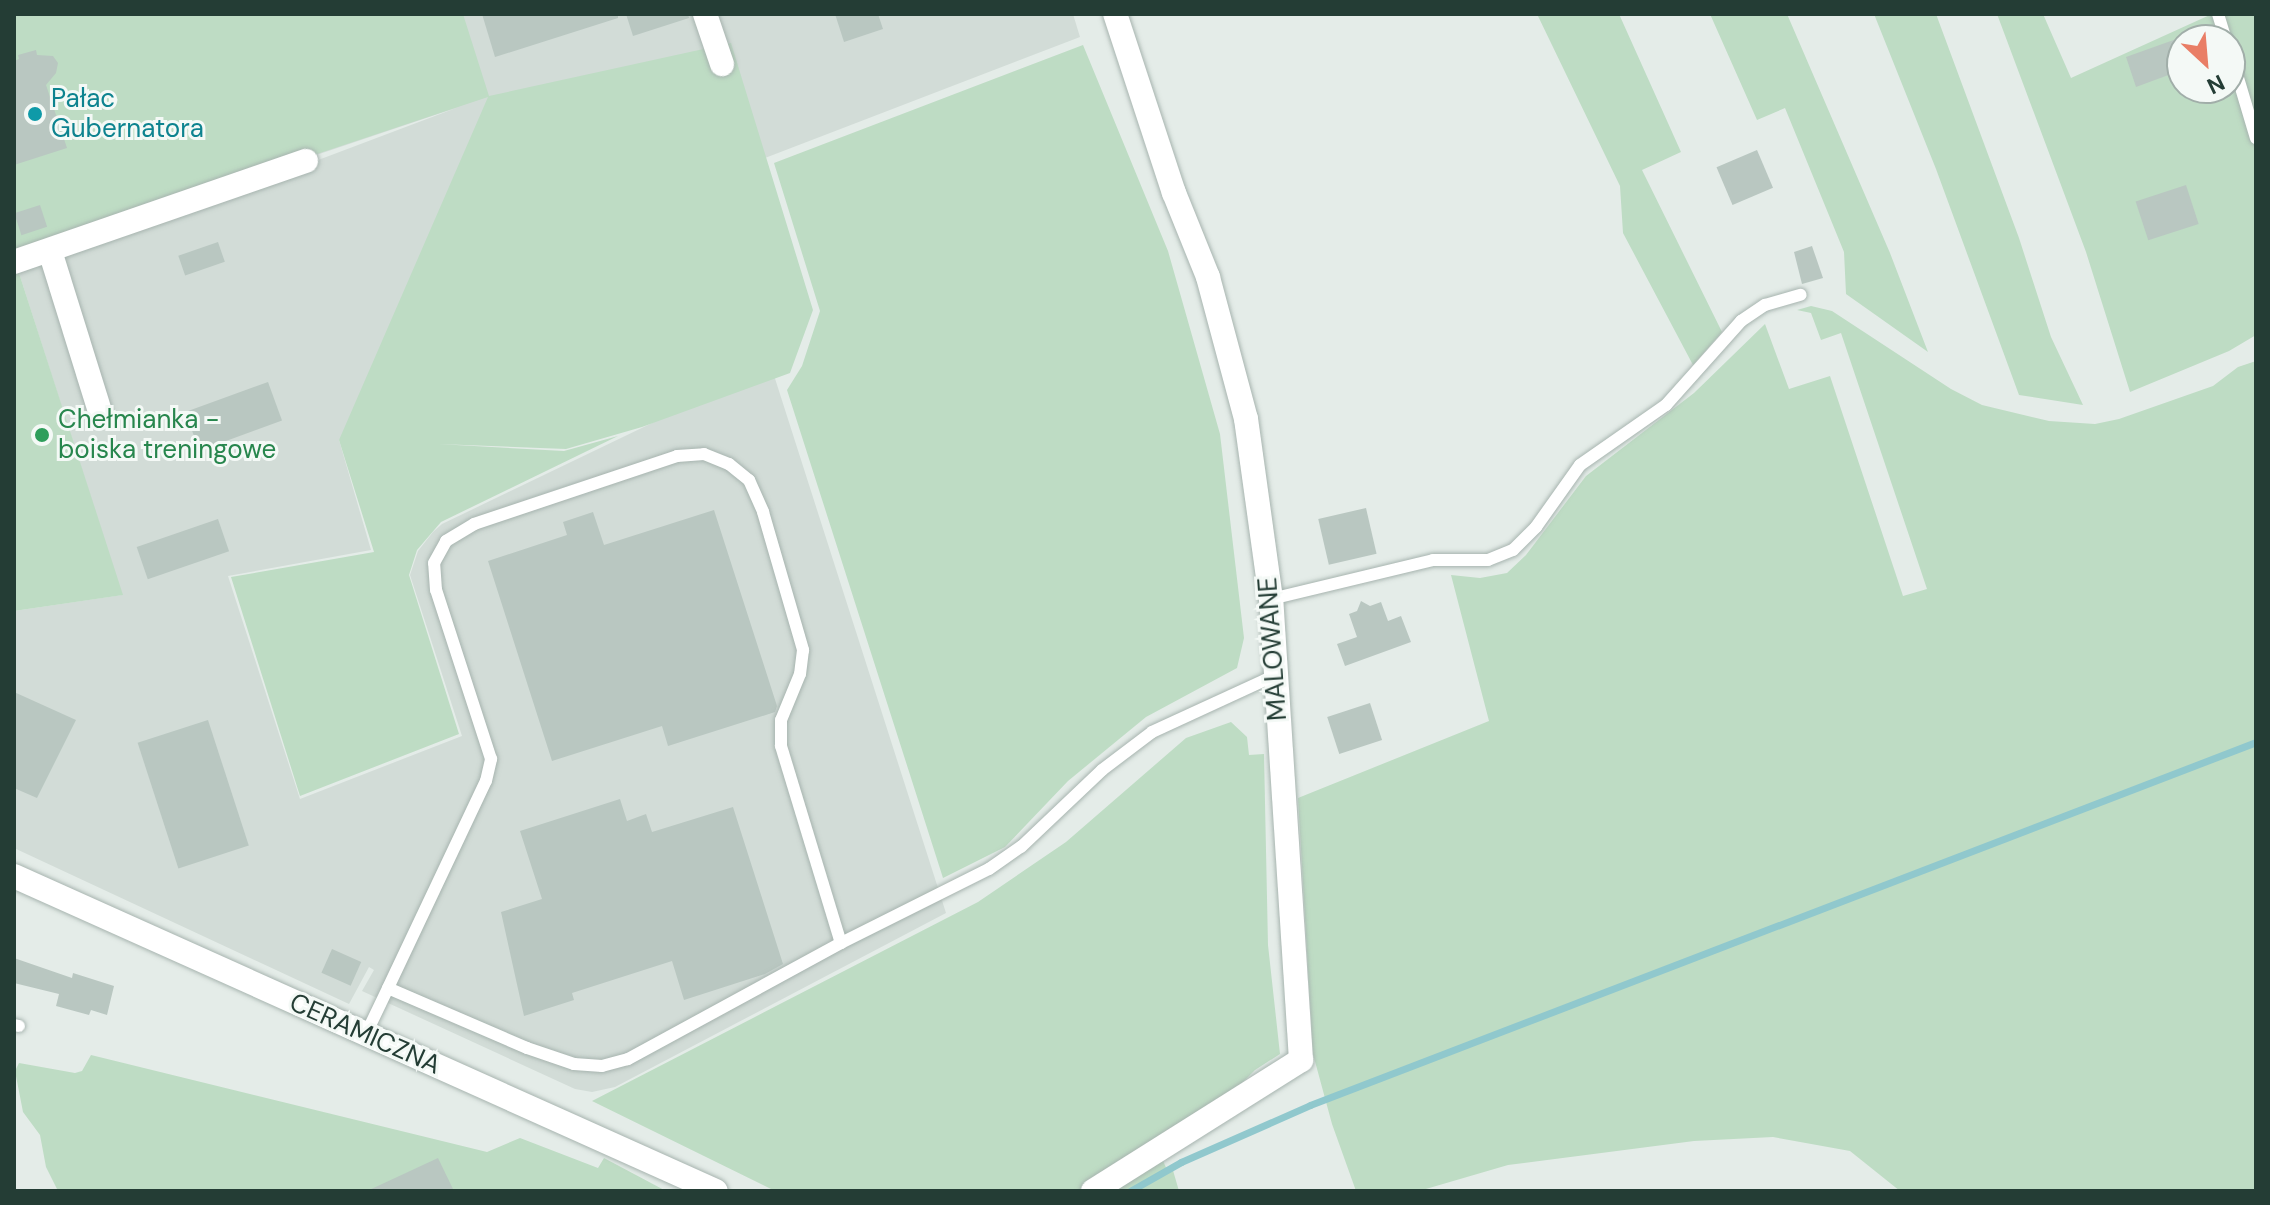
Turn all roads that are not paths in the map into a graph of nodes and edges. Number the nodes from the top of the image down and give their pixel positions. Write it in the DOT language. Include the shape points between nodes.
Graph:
graph roads {
  1 [pos="705,14"];
  2 [pos="1115,14"];
  3 [pos="722,64"];
  4 [pos="2246,104"];
  5 [pos="2256,138"];
  6 [pos="306,161"];
  7 [pos="50,251"];
  8 [pos="14,262"];
  9 [pos="1801,295"];
  10 [pos="100,412"];
  11 [pos="1271,599"];
  12 [pos="1276,675"];
  13 [pos="14,876"];
  14 [pos="841,943"];
  15 [pos="388,988"];
  16 [pos="366,1034"];
  17 [pos="716,1191"];
  18 [pos="1093,1191"];
  1 -- 3 [label="street"];
  2 -- 11 [label="street, MALOWANE" via="1228,344 1246,419"];
  4 -- 5 [label="lane"];
  6 -- 7 [label="street"];
  7 -- 8 [label="street"];
  7 -- 10 [label="street"];
  9 -- 11 [label="lane" via="1765,305 1741,321 1666,405 1580,465 1513,550 1488,560 1433,560"];
  11 -- 12 [label="street, MALOWANE"];
  12 -- 14 [label="lane" via="1152,732 989,869"];
  12 -- 18 [label="street, MALOWANE" via="1301,1060"];
  13 -- 16 [label="street, CERAMICZNA"];
  14 -- 15 [label="lane" via="628,1059 602,1066 574,1064 527,1048"];
  14 -- 15 [label="lane" via="785,770 781,720 800,674 803,650 763,512 749,480 729,464 704,454 677,456 474,524 446,541 434,563 436,590 491,759 486,781"];
  15 -- 16 [label="lane"];
  16 -- 17 [label="street, CERAMICZNA"];
}
